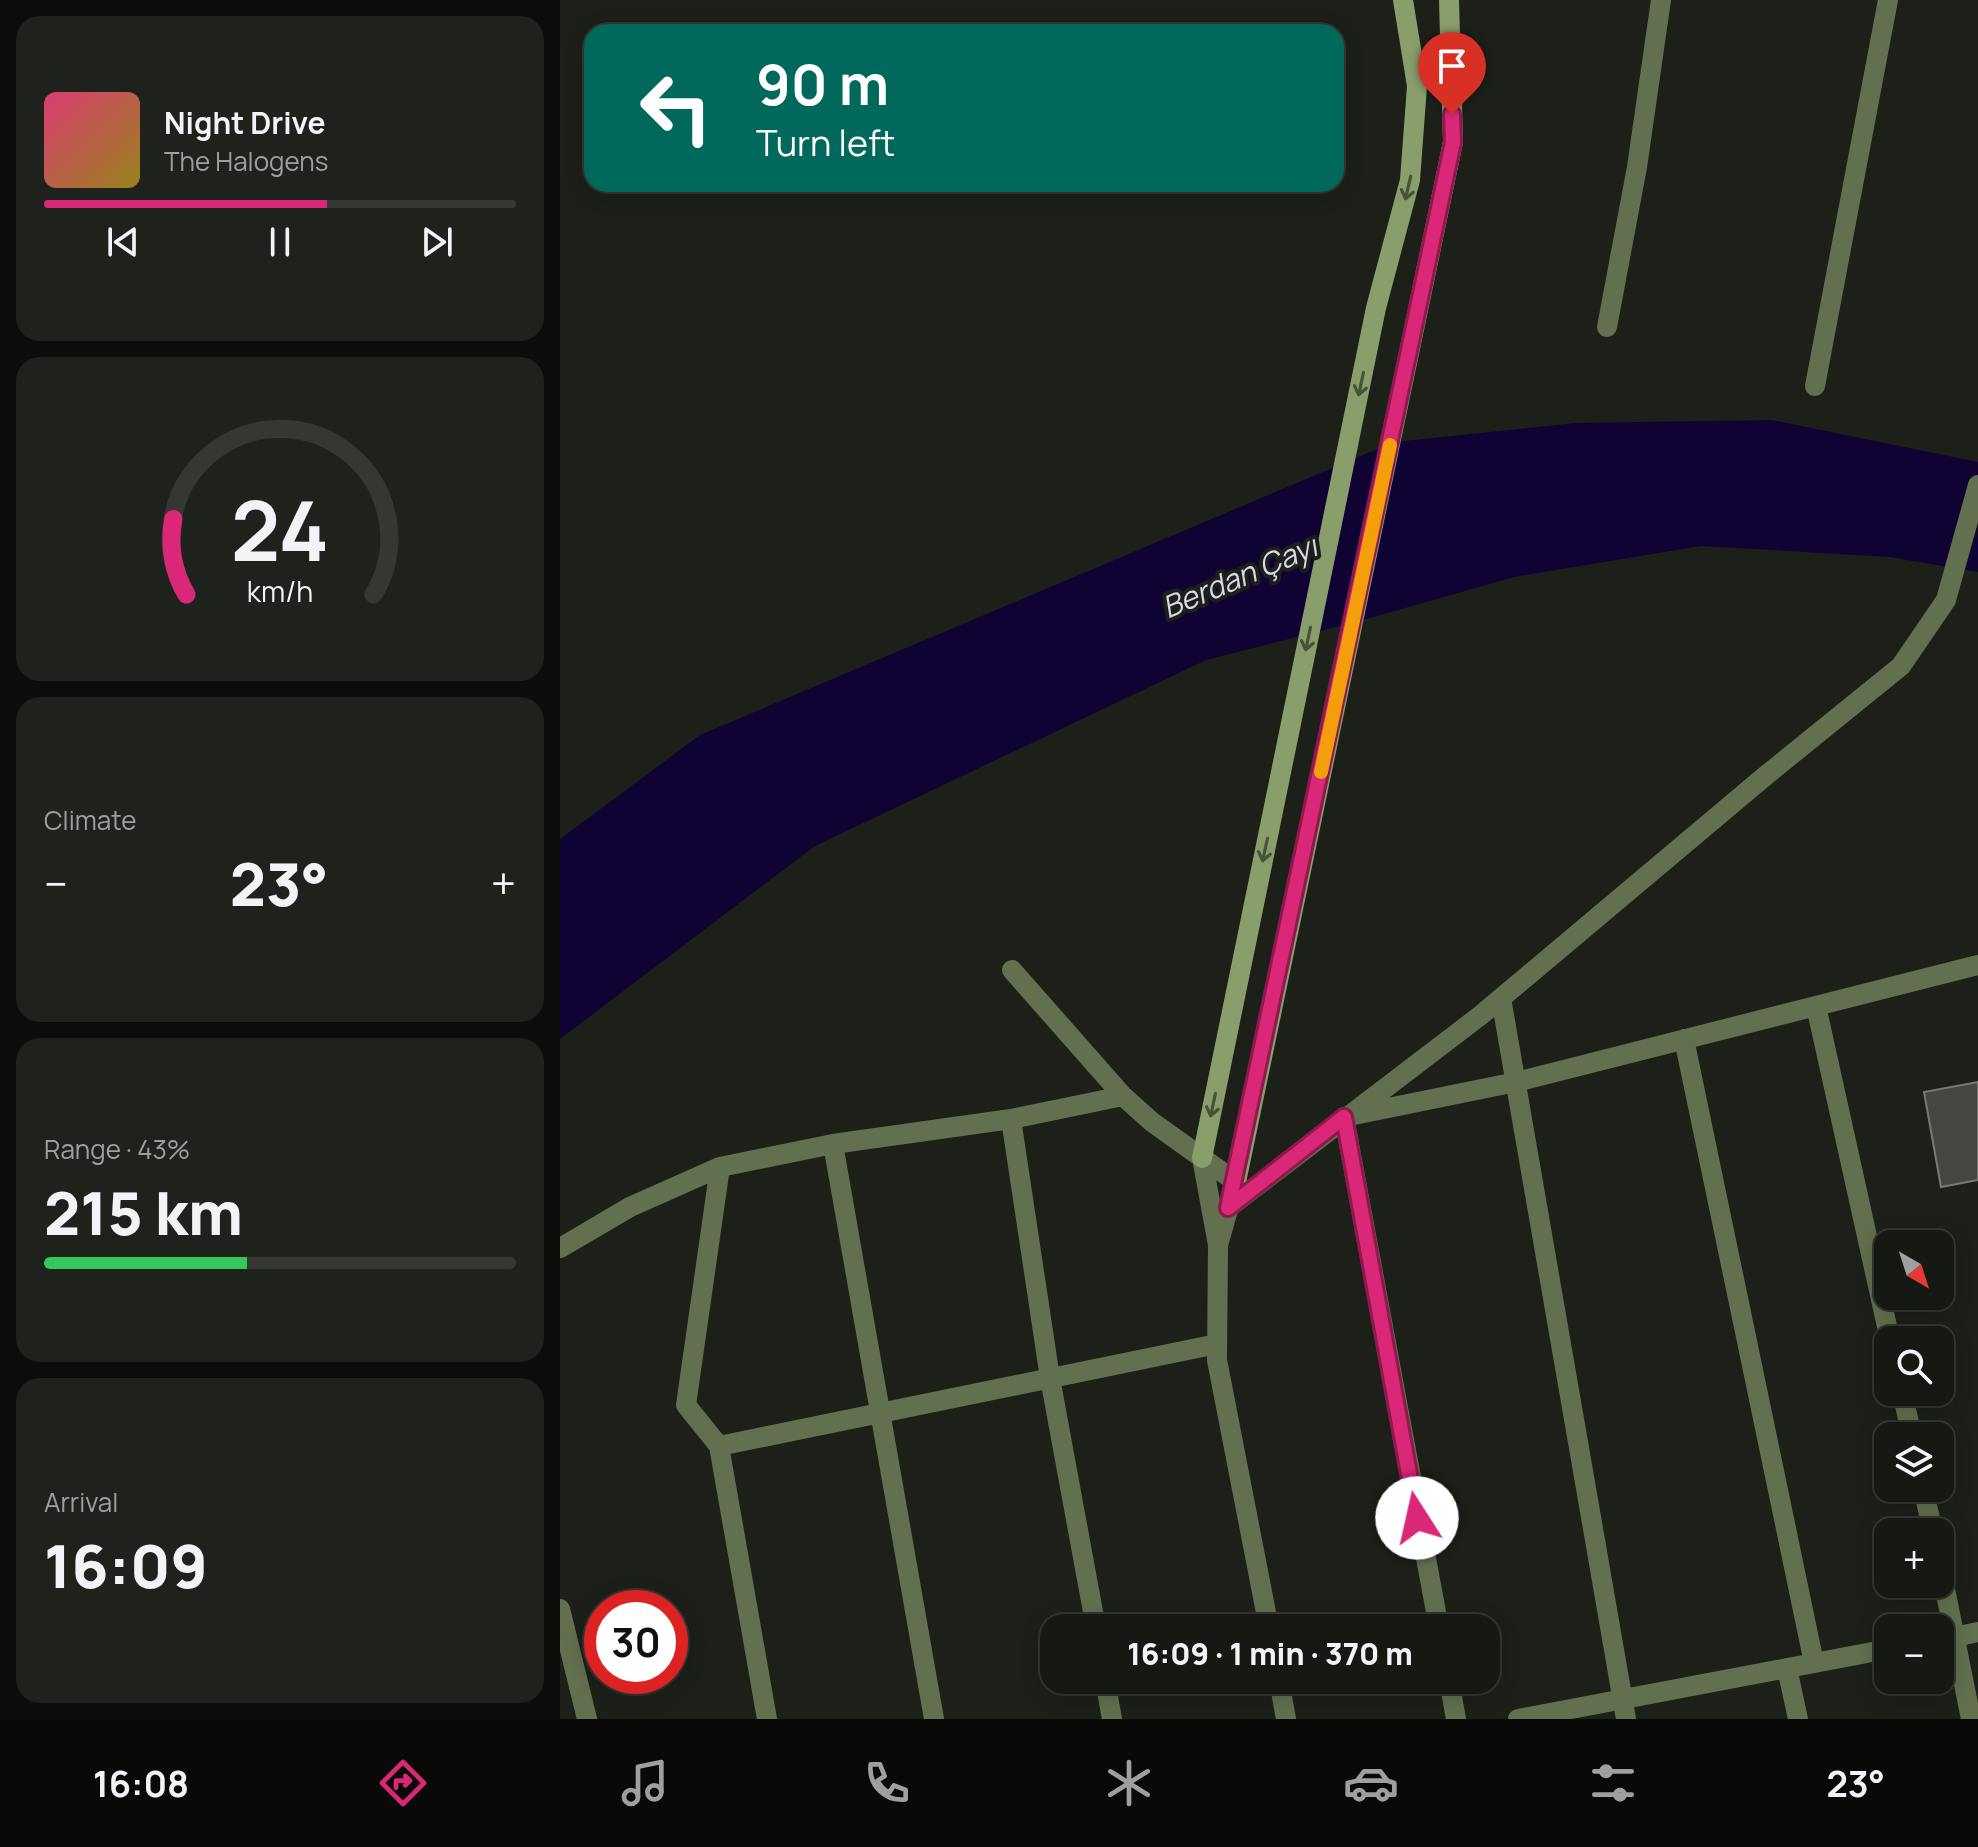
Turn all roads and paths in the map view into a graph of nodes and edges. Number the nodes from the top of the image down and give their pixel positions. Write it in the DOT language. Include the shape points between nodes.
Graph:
graph roads {
  1 [pos="1403,0"];
  2 [pos="1449,0"];
  3 [pos="1661,0"];
  4 [pos="1888,0"];
  5 [pos="1607,327"];
  6 [pos="1815,386"];
  7 [pos="1978,485"];
  8 [pos="1978,965"];
  9 [pos="1012,970"];
  10 [pos="1501,998"];
  11 [pos="1816,1006"];
  12 [pos="1684,1039"];
  13 [pos="1516,1082"];
  14 [pos="1123,1096"];
  15 [pos="1344,1117"];
  16 [pos="1011,1119"];
  17 [pos="833,1144"];
  18 [pos="1202,1158"];
  19 [pos="720,1167"];
  20 [pos="1236,1182"];
  21 [pos="1228,1208"];
  22 [pos="1218,1245"];
  23 [pos="560,1248"];
  24 [pos="1887,1326"];
  25 [pos="1217,1344"];
  26 [pos="1050,1378"];
  27 [pos="880,1412"];
  28 [pos="719,1446"];
  29 [pos="560,1609"];
  30 [pos="1093,1614"];
  31 [pos="1266,1614"];
  32 [pos="1436,1614"];
  33 [pos="1978,1632"];
  34 [pos="1954,1637"];
  35 [pos="1874,1652"];
  36 [pos="1954,1659"];
  37 [pos="1814,1663"];
  38 [pos="1787,1668"];
  39 [pos="1108,1694"];
  40 [pos="1282,1694"];
  41 [pos="1452,1694"];
  42 [pos="1624,1709"];
  43 [pos="587,1719"];
  44 [pos="767,1719"];
  45 [pos="934,1719"];
  46 [pos="1112,1719"];
  47 [pos="1286,1719"];
  48 [pos="1456,1719"];
  49 [pos="1518,1719"];
  50 [pos="1798,1719"];
  51 [pos="1971,1719"];
  1 -- 18 [label="main road, one-way" via="1417,86 1410,180 1376,308"];
  2 -- 20 [label="main road" via="1453,142"];
  3 -- 5 [label="street"];
  4 -- 6 [label="street"];
  7 -- 10 [label="street" via="1946,600 1901,666"];
  8 -- 11 [label="street"];
  9 -- 14 [label="street"];
  10 -- 13 [label="street"];
  10 -- 15 [label="street"];
  11 -- 12 [label="street"];
  11 -- 24 [label="street"];
  12 -- 13 [label="street"];
  12 -- 37 [label="street"];
  13 -- 15 [label="street"];
  13 -- 42 [label="street"];
  14 -- 16 [label="street"];
  14 -- 18 [label="street"];
  15 -- 21 [label="street"];
  15 -- 32 [label="street"];
  16 -- 17 [label="street"];
  16 -- 26 [label="street"];
  17 -- 19 [label="street"];
  17 -- 27 [label="street"];
  18 -- 20 [label="street"];
  18 -- 22 [label="street"];
  19 -- 23 [label="street" via="630,1207"];
  19 -- 28 [label="street" via="686,1405"];
  20 -- 21 [label="street"];
  21 -- 22 [label="street"];
  22 -- 25 [label="street"];
  25 -- 26 [label="street"];
  25 -- 31 [label="street"];
  26 -- 27 [label="street"];
  26 -- 30 [label="street"];
  27 -- 28 [label="street"];
  27 -- 45 [label="street"];
  28 -- 44 [label="street"];
  29 -- 43 [label="street"];
  33 -- 34 [label="street"];
  35 -- 37 [label="street"];
  36 -- 51 [label="street"];
  37 -- 38 [label="street"];
  38 -- 42 [label="street"];
  38 -- 50 [label="street"];
  39 -- 46 [label="street"];
  40 -- 47 [label="street"];
  41 -- 48 [label="street"];
  42 -- 49 [label="street"];
}
